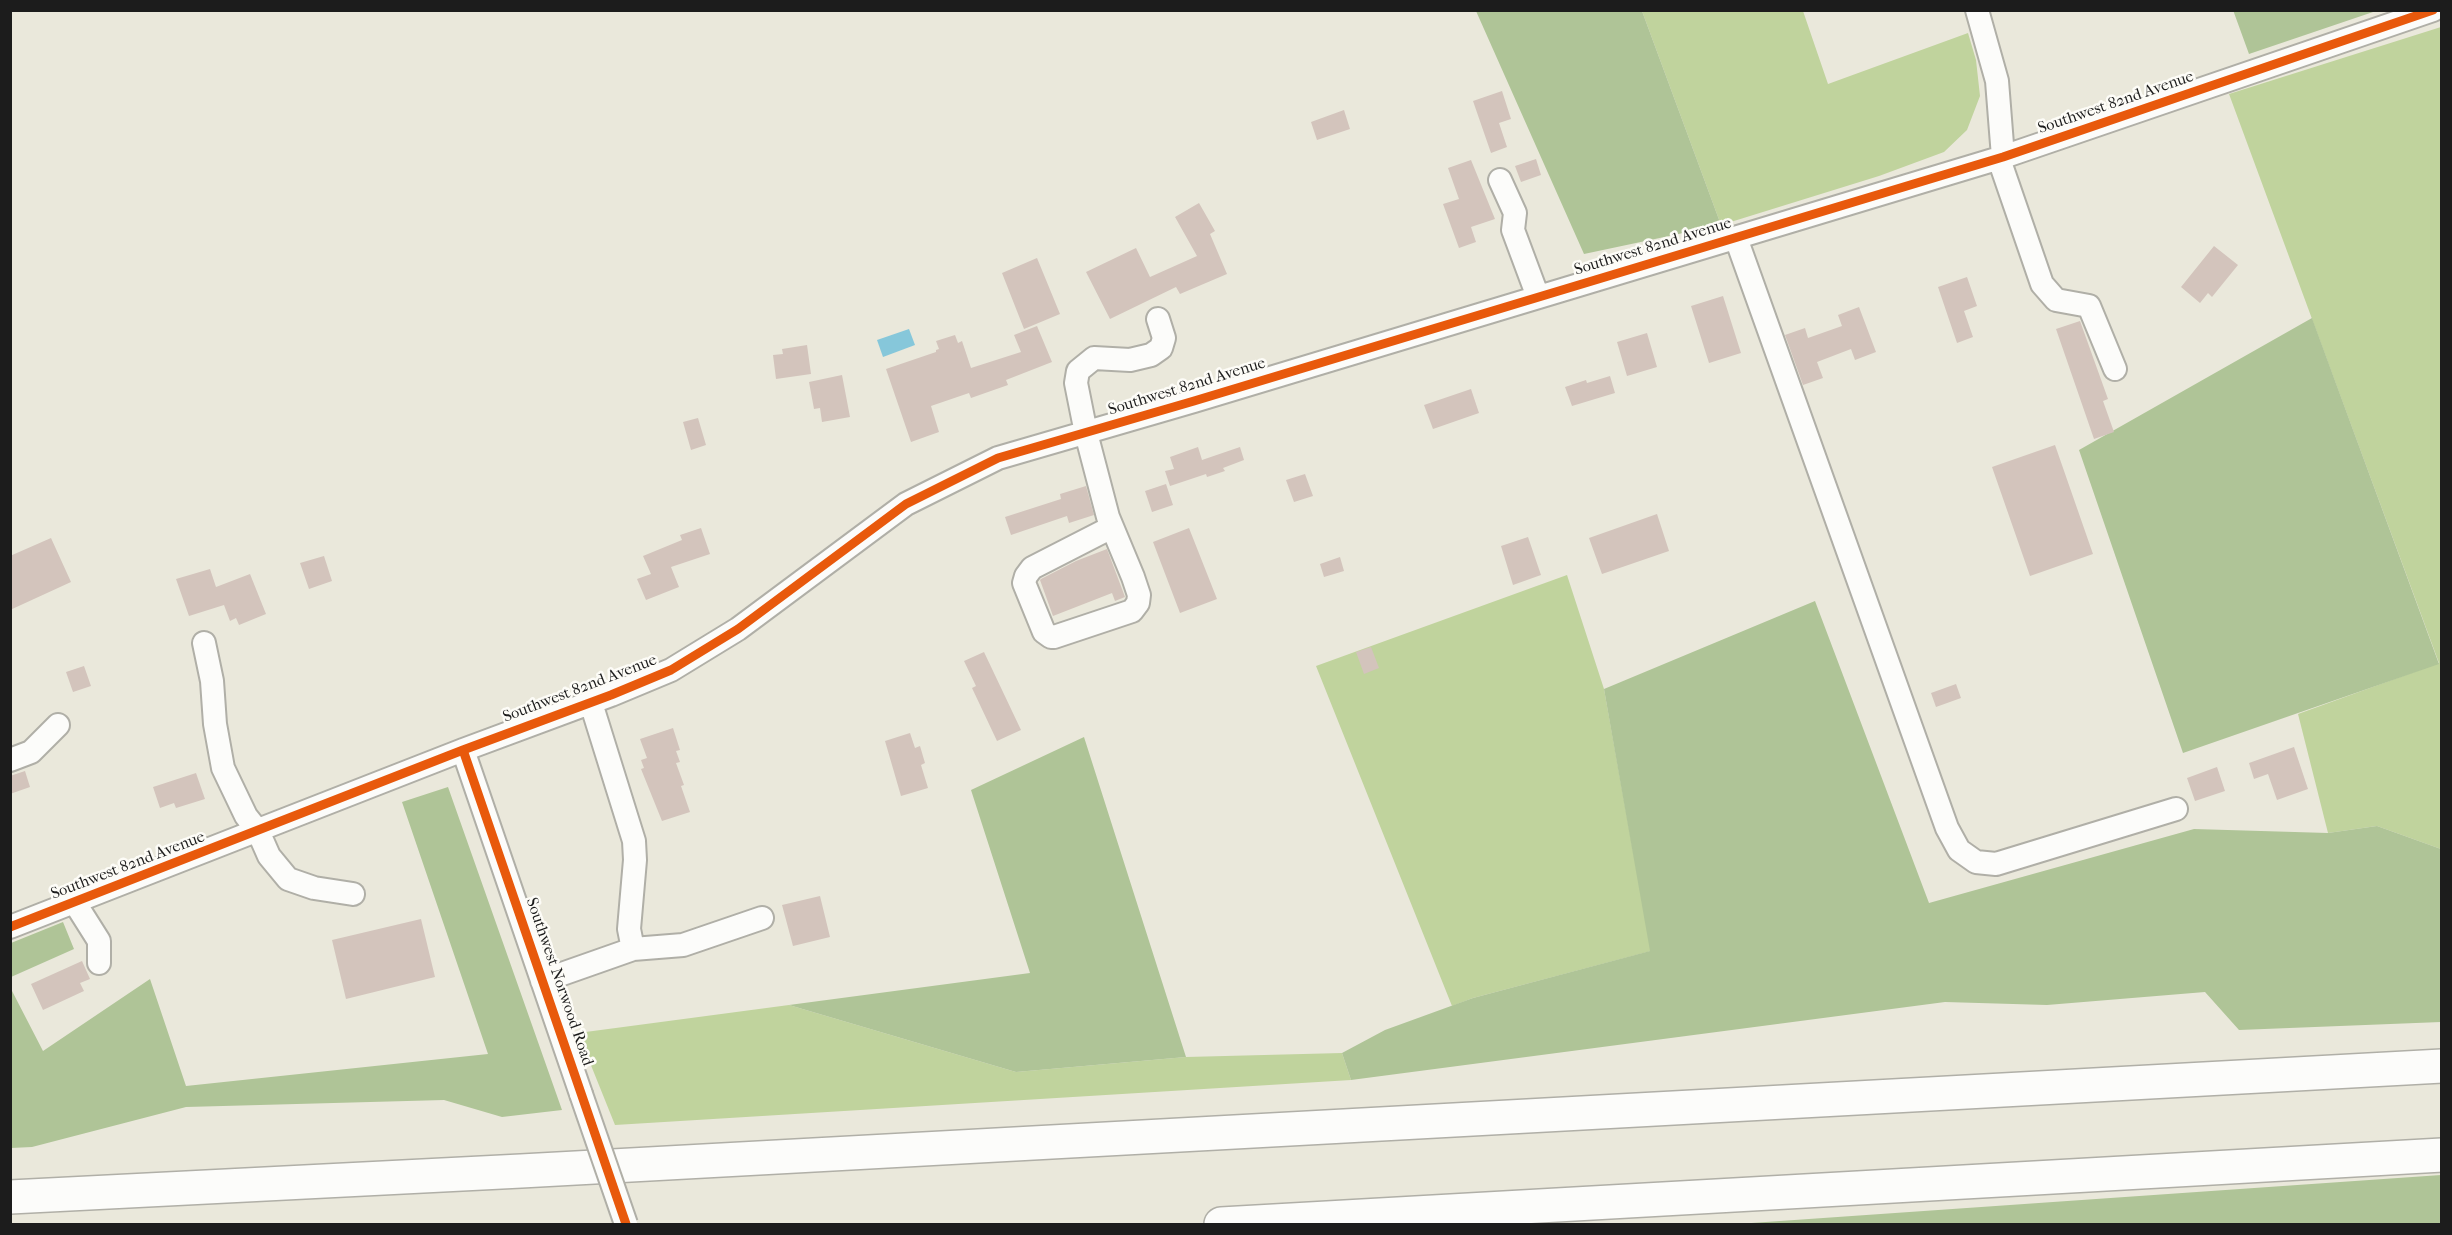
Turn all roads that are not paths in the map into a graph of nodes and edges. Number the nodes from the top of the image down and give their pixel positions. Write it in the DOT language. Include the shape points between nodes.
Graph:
graph roads {
  1 [pos="1977,10"];
  2 [pos="2433,10"];
  3 [pos="2001,158"];
  4 [pos="1500,180"];
  5 [pos="1736,238"];
  6 [pos="1538,297"];
  7 [pos="1158,319"];
  8 [pos="2115,369"];
  9 [pos="1086,433"];
  10 [pos="1112,527"];
  11 [pos="204,643"];
  12 [pos="591,703"];
  13 [pos="58,725"];
  14 [pos="463,750"];
  15 [pos="10,760"];
  16 [pos="2176,809"];
  17 [pos="258,831"];
  18 [pos="352,894"];
  19 [pos="75,903"];
  20 [pos="762,918"];
  21 [pos="10,927"];
  22 [pos="633,949"];
  23 [pos="99,963"];
  24 [pos="542,981"];
  25 [pos="2442,1066"];
  26 [pos="2442,1155"];
  27 [pos="10,1197"];
  28 [pos="626,1224"];
  29 [pos="1221,1224"];
  1 -- 3 [label="street" via="1997,81"];
  2 -- 3 [label="street, Southwest 82nd Avenue"];
  3 -- 5 [label="street, Southwest 82nd Avenue"];
  3 -- 8 [label="street" via="2042,284 2056,300 2089,306"];
  4 -- 6 [label="street" via="1515,213 1513,230"];
  5 -- 6 [label="street, Southwest 82nd Avenue"];
  5 -- 16 [label="street" via="1940,807 1959,850 1976,862 1996,864"];
  6 -- 9 [label="street, Southwest 82nd Avenue"];
  7 -- 9 [label="street" via="1164,338 1161,348 1151,355 1130,360 1094,358 1078,371 1076,383"];
  9 -- 10 [label="street"];
  9 -- 12 [label="street, Southwest 82nd Avenue" via="998,458 906,504 738,629 671,670"];
  10 -- 10 [label="street" via="1133,577 1138,603 1132,611 1051,637 1044,632 1023,583 1026,576 1032,568"];
  11 -- 17 [label="street" via="223,768 246,816"];
  12 -- 14 [label="street, Southwest 82nd Avenue"];
  12 -- 22 [label="street" via="634,841 629,929"];
  13 -- 15 [label="street" via="31,752"];
  14 -- 17 [label="street, Southwest 82nd Avenue"];
  14 -- 24 [label="street, Southwest Norwood Road"];
  17 -- 18 [label="street" via="268,856 288,879"];
  17 -- 19 [label="street, Southwest 82nd Avenue"];
  19 -- 21 [label="street, Southwest 82nd Avenue"];
  19 -- 23 [label="street" via="99,941"];
  20 -- 22 [label="street" via="683,945"];
  22 -- 24 [label="street"];
  24 -- 28 [label="street, Southwest Norwood Road, bridge"];
  25 -- 27 [label="highway"];
  26 -- 29 [label="highway"];
}
